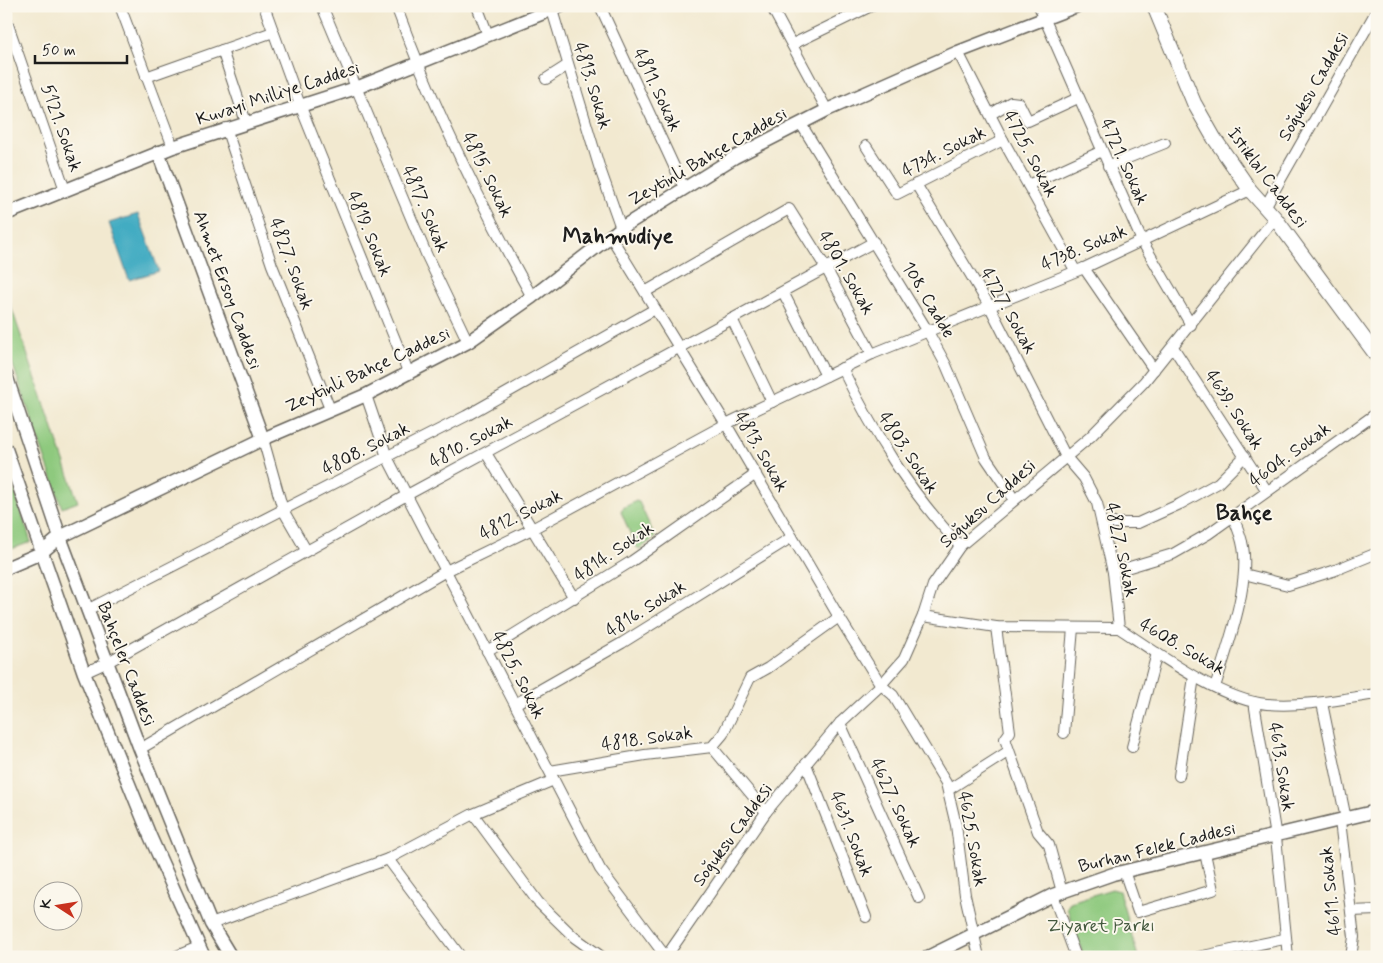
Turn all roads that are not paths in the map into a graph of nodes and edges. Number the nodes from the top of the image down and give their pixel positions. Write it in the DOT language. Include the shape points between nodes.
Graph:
graph roads {
  1 [pos="120,6"];
  2 [pos="264,6"];
  3 [pos="322,6"];
  4 [pos="396,6"];
  5 [pos="477,6"];
  6 [pos="600,6"];
  7 [pos="771,6"];
  8 [pos="871,6"];
  9 [pos="1077,6"];
  10 [pos="1154,6"];
  11 [pos="556,8"];
  12 [pos="1377,10"];
  13 [pos="1042,12"];
  14 [pos="6,20"];
  15 [pos="273,32"];
  16 [pos="488,36"];
  17 [pos="793,44"];
  18 [pos="222,50"];
  19 [pos="958,52"];
  20 [pos="568,64"];
  21 [pos="417,65"];
  22 [pos="146,77"];
  23 [pos="546,79"];
  24 [pos="356,88"];
  25 [pos="1078,98"];
  26 [pos="300,105"];
  27 [pos="827,110"];
  28 [pos="991,114"];
  29 [pos="246,122"];
  30 [pos="801,124"];
  31 [pos="226,128"];
  32 [pos="1003,140"];
  33 [pos="1165,142"];
  34 [pos="866,146"];
  35 [pos="172,147"];
  36 [pos="1102,151"];
  37 [pos="158,152"];
  38 [pos="1108,166"];
  39 [pos="916,184"];
  40 [pos="1028,185"];
  41 [pos="684,188"];
  42 [pos="65,190"];
  43 [pos="1250,190"];
  44 [pos="1265,207"];
  45 [pos="6,214"];
  46 [pos="1275,218"];
  47 [pos="621,228"];
  48 [pos="611,237"];
  49 [pos="1142,241"];
  50 [pos="874,242"];
  51 [pos="826,268"];
  52 [pos="1079,269"];
  53 [pos="645,292"];
  54 [pos="783,292"];
  55 [pos="532,297"];
  56 [pos="990,307"];
  57 [pos="655,309"];
  58 [pos="732,319"];
  59 [pos="1191,325"];
  60 [pos="928,330"];
  61 [pos="468,342"];
  62 [pos="679,347"];
  63 [pos="1173,348"];
  64 [pos="872,354"];
  65 [pos="1377,356"];
  66 [pos="842,368"];
  67 [pos="1154,370"];
  68 [pos="409,374"];
  69 [pos="6,375"];
  70 [pos="826,376"];
  71 [pos="366,395"];
  72 [pos="772,402"];
  73 [pos="330,409"];
  74 [pos="1377,413"];
  75 [pos="726,424"];
  76 [pos="263,439"];
  77 [pos="486,453"];
  78 [pos="7,456"];
  79 [pos="1245,456"];
  80 [pos="387,457"];
  81 [pos="1066,457"];
  82 [pos="756,474"];
  83 [pos="1267,491"];
  84 [pos="407,495"];
  85 [pos="1014,499"];
  86 [pos="284,510"];
  87 [pos="1233,516"];
  88 [pos="1102,523"];
  89 [pos="532,529"];
  90 [pos="60,537"];
  91 [pos="792,537"];
  92 [pos="960,546"];
  93 [pos="306,550"];
  94 [pos="42,553"];
  95 [pos="1377,553"];
  96 [pos="6,568"];
  97 [pos="446,571"];
  98 [pos="1113,572"];
  99 [pos="1244,574"];
  100 [pos="574,598"];
  101 [pos="88,610"];
  102 [pos="923,616"];
  103 [pos="839,617"];
  104 [pos="996,628"];
  105 [pos="1072,628"];
  106 [pos="1119,628"];
  107 [pos="487,651"];
  108 [pos="1157,653"];
  109 [pos="108,662"];
  110 [pos="84,673"];
  111 [pos="1194,677"];
  112 [pos="881,685"];
  113 [pos="1215,687"];
  114 [pos="1377,694"];
  115 [pos="1254,702"];
  116 [pos="1322,703"];
  117 [pos="515,704"];
  118 [pos="840,723"];
  119 [pos="1064,733"];
  120 [pos="712,747"];
  121 [pos="1132,747"];
  122 [pos="140,749"];
  123 [pos="1009,751"];
  124 [pos="806,764"];
  125 [pos="552,775"];
  126 [pos="1179,776"];
  127 [pos="948,790"];
  128 [pos="1377,811"];
  129 [pos="766,812"];
  130 [pos="473,814"];
  131 [pos="1343,820"];
  132 [pos="1276,837"];
  133 [pos="1205,853"];
  134 [pos="388,859"];
  135 [pos="1124,871"];
  136 [pos="1058,894"];
  137 [pos="919,898"];
  138 [pos="1377,910"];
  139 [pos="1351,911"];
  140 [pos="866,916"];
  141 [pos="211,924"];
  142 [pos="974,934"];
  143 [pos="1284,938"];
  144 [pos="201,952"];
  145 [pos="174,957"];
  146 [pos="231,957"];
  147 [pos="461,957"];
  148 [pos="602,957"];
  149 [pos="666,957"];
  150 [pos="928,957"];
  151 [pos="979,957"];
  152 [pos="1076,957"];
  153 [pos="1198,957"];
  154 [pos="1288,957"];
  155 [pos="1351,957"];
  1 -- 22 [label="street"];
  2 -- 15 [label="street, 4819. Sokak"];
  3 -- 24 [label="street, 4817. Sokak"];
  4 -- 21 [label="street, 4815. Sokak"];
  5 -- 16 [label="street"];
  6 -- 41 [label="street, 4811. Sokak"];
  7 -- 17 [label="street"];
  8 -- 17 [label="street"];
  9 -- 13 [label="street, Zeytinli Bahçe Caddesi"];
  10 -- 43 [label="main road, İstiklal Caddesi" via="1194,103"];
  11 -- 16 [label="street, Kuvayi Milliye Caddesi"];
  11 -- 20 [label="street, 4813. Sokak"];
  12 -- 44 [label="street, Soğuksu Caddesi"];
  13 -- 19 [label="street, Zeytinli Bahçe Caddesi"];
  13 -- 25 [label="street, 4721. Sokak"];
  14 -- 42 [label="street, 5121. Sokak"];
  15 -- 18 [label="street"];
  15 -- 26 [label="street, 4819. Sokak"];
  16 -- 21 [label="street, Kuvayi Milliye Caddesi"];
  17 -- 27 [label="street"];
  18 -- 22 [label="street"];
  18 -- 29 [label="street"];
  19 -- 27 [label="street, Zeytinli Bahçe Caddesi"];
  19 -- 28 [label="street, 4725. Sokak"];
  20 -- 23 [label="street"];
  20 -- 47 [label="street, 4813. Sokak"];
  21 -- 24 [label="street, Kuvayi Milliye Caddesi"];
  21 -- 55 [label="street, 4815. Sokak" via="485,210"];
  22 -- 35 [label="street"];
  24 -- 26 [label="street, Kuvayi Milliye Caddesi"];
  24 -- 61 [label="street, 4817. Sokak" via="427,256"];
  25 -- 28 [label="street" via="1028,121 1019,103 1011,102"];
  25 -- 36 [label="street, 4721. Sokak"];
  26 -- 29 [label="street, Kuvayi Milliye Caddesi"];
  26 -- 68 [label="street, 4819. Sokak"];
  27 -- 30 [label="street, Zeytinli Bahçe Caddesi"];
  28 -- 32 [label="street, 4725. Sokak"];
  29 -- 31 [label="street, Kuvayi Milliye Caddesi"];
  30 -- 41 [label="street, Zeytinli Bahçe Caddesi" via="735,157"];
  30 -- 50 [label="street, 108. Cadde"];
  31 -- 35 [label="street, Kuvayi Milliye Caddesi"];
  31 -- 73 [label="street, 4827. Sokak" via="272,265"];
  32 -- 39 [label="street, 4734. Sokak"];
  32 -- 40 [label="street, 4725. Sokak"];
  33 -- 38 [label="street"];
  34 -- 39 [label="street, 4734. Sokak" via="897,194"];
  35 -- 37 [label="street, Kuvayi Milliye Caddesi"];
  36 -- 38 [label="street, 4721. Sokak"];
  36 -- 40 [label="street"];
  37 -- 42 [label="street, Kuvayi Milliye Caddesi"];
  37 -- 76 [label="street, Ahmet Ersoy Caddesi"];
  38 -- 49 [label="street, 4721. Sokak"];
  39 -- 56 [label="street, 4727. Sokak"];
  40 -- 52 [label="street, 4725. Sokak"];
  41 -- 47 [label="street, Zeytinli Bahçe Caddesi"];
  42 -- 45 [label="street, Kuvayi Milliye Caddesi"];
  43 -- 44 [label="main road, İstiklal Caddesi"];
  43 -- 49 [label="street, 4738. Sokak"];
  44 -- 46 [label="main road, İstiklal Caddesi"];
  46 -- 59 [label="street, Soğuksu Caddesi"];
  46 -- 65 [label="main road, İstiklal Caddesi"];
  47 -- 48 [label="street, Zeytinli Bahçe Caddesi"];
  48 -- 53 [label="street, 4813. Sokak"];
  48 -- 55 [label="street, Zeytinli Bahçe Caddesi"];
  49 -- 52 [label="street, 4738. Sokak"];
  49 -- 59 [label="street, 4721. Sokak"];
  50 -- 51 [label="street, 4810. Sokak"];
  50 -- 60 [label="street, 108. Cadde"];
  51 -- 53 [label="street, 4801. Sokak" via="789,209"];
  51 -- 54 [label="street, 4810. Sokak"];
  51 -- 64 [label="street, 4801. Sokak"];
  52 -- 56 [label="street, 4738. Sokak"];
  52 -- 67 [label="street, 4725. Sokak"];
  53 -- 57 [label="street, 4813. Sokak"];
  54 -- 58 [label="street, 4810. Sokak"];
  54 -- 70 [label="street"];
  55 -- 61 [label="street, Zeytinli Bahçe Caddesi"];
  56 -- 60 [label="street, 4738. Sokak"];
  56 -- 81 [label="street, 4727. Sokak"];
  57 -- 62 [label="street, 4813. Sokak"];
  57 -- 80 [label="street, 4808. Sokak"];
  58 -- 62 [label="street, 4810. Sokak"];
  58 -- 72 [label="street"];
  59 -- 63 [label="street, Soğuksu Caddesi"];
  60 -- 64 [label="street, 4812. Sokak"];
  60 -- 85 [label="street, 108. Cadde" via="986,458"];
  61 -- 68 [label="street, Zeytinli Bahçe Caddesi"];
  62 -- 75 [label="street, 4813. Sokak"];
  62 -- 77 [label="street, 4810. Sokak"];
  63 -- 67 [label="street, Soğuksu Caddesi"];
  63 -- 79 [label="street, 4639. Sokak"];
  64 -- 66 [label="street, 4812. Sokak"];
  66 -- 70 [label="street, 4812. Sokak"];
  66 -- 92 [label="street, 4803. Sokak" via="892,462 928,511"];
  67 -- 81 [label="street, Soğuksu Caddesi" via="1090,437"];
  68 -- 71 [label="street, Zeytinli Bahçe Caddesi"];
  69 -- 90 [label="street, Bahçeler Caddesi"];
  70 -- 72 [label="street, 4812. Sokak"];
  71 -- 73 [label="street, Zeytinli Bahçe Caddesi"];
  71 -- 80 [label="street, 4825. Sokak"];
  72 -- 75 [label="street, 4812. Sokak"];
  73 -- 76 [label="street, Zeytinli Bahçe Caddesi"];
  74 -- 83 [label="street, 4604. Sokak"];
  75 -- 82 [label="street, 4813. Sokak"];
  75 -- 89 [label="street, 4812. Sokak"];
  76 -- 86 [label="street"];
  76 -- 90 [label="street, Zeytinli Bahçe Caddesi"];
  77 -- 84 [label="street, 4810. Sokak"];
  77 -- 89 [label="street"];
  78 -- 94 [label="street"];
  79 -- 83 [label="street, 4639. Sokak"];
  79 -- 88 [label="street" via="1218,483 1180,504 1138,523"];
  80 -- 84 [label="street, 4825. Sokak"];
  80 -- 86 [label="street, 4808. Sokak"];
  81 -- 85 [label="street, Soğuksu Caddesi"];
  81 -- 88 [label="street, 4827. Sokak" via="1084,478 1097,503"];
  82 -- 91 [label="street, 4813. Sokak"];
  82 -- 100 [label="street, 4814. Sokak"];
  83 -- 87 [label="street, 4604. Sokak"];
  84 -- 93 [label="street, 4810. Sokak"];
  84 -- 97 [label="street, 4825. Sokak"];
  85 -- 92 [label="street, Soğuksu Caddesi"];
  86 -- 93 [label="street"];
  86 -- 101 [label="street, 4808. Sokak"];
  87 -- 98 [label="street, 4604. Sokak" via="1173,554"];
  87 -- 99 [label="street" via="1243,543"];
  88 -- 98 [label="street, 4827. Sokak"];
  89 -- 97 [label="street, 4812. Sokak"];
  89 -- 100 [label="street"];
  90 -- 94 [label="street, Zeytinli Bahçe Caddesi"];
  90 -- 101 [label="street, Bahçeler Caddesi"];
  91 -- 103 [label="street, 4813. Sokak"];
  91 -- 117 [label="street, 4816. Sokak" via="622,643"];
  92 -- 102 [label="street, Soğuksu Caddesi" via="932,585"];
  93 -- 109 [label="street, 4810. Sokak"];
  94 -- 96 [label="street, Zeytinli Bahçe Caddesi"];
  94 -- 110 [label="street"];
  95 -- 99 [label="street" via="1288,585"];
  97 -- 107 [label="street, 4825. Sokak"];
  97 -- 122 [label="street, 4812. Sokak"];
  98 -- 106 [label="street, 4827. Sokak"];
  99 -- 113 [label="street" via="1233,628"];
  100 -- 107 [label="street, 4814. Sokak"];
  101 -- 109 [label="street, Bahçeler Caddesi"];
  102 -- 104 [label="street"];
  102 -- 112 [label="street, Soğuksu Caddesi" via="904,659"];
  103 -- 112 [label="street, 4813. Sokak"];
  103 -- 120 [label="street, 4818. Sokak" via="750,678 723,734"];
  104 -- 105 [label="street"];
  104 -- 123 [label="street" via="1008,713 1010,732 1005,739"];
  105 -- 106 [label="street"];
  105 -- 119 [label="street"];
  106 -- 108 [label="street, 4608. Sokak"];
  107 -- 117 [label="street, 4825. Sokak"];
  108 -- 111 [label="street, 4608. Sokak"];
  108 -- 121 [label="street"];
  109 -- 110 [label="street, 4810. Sokak"];
  109 -- 122 [label="street, Bahçeler Caddesi"];
  110 -- 144 [label="street"];
  111 -- 113 [label="street, 4608. Sokak"];
  111 -- 126 [label="street"];
  112 -- 118 [label="street, Soğuksu Caddesi"];
  112 -- 127 [label="street, 4625. Sokak" via="893,695"];
  113 -- 115 [label="street, 4608. Sokak"];
  114 -- 116 [label="street, 4608. Sokak"];
  115 -- 116 [label="street, 4608. Sokak"];
  115 -- 132 [label="street, 4613. Sokak"];
  116 -- 131 [label="street, 4611. Sokak"];
  117 -- 125 [label="street, 4825. Sokak"];
  118 -- 124 [label="street, Soğuksu Caddesi"];
  118 -- 137 [label="street, 4627. Sokak"];
  120 -- 125 [label="street, 4818. Sokak" via="645,754"];
  120 -- 129 [label="street"];
  122 -- 141 [label="street, Bahçeler Caddesi"];
  123 -- 127 [label="street"];
  123 -- 136 [label="street" via="1038,832 1049,845"];
  124 -- 129 [label="street, Soğuksu Caddesi"];
  124 -- 140 [label="street, 4631. Sokak"];
  125 -- 130 [label="street, 4818. Sokak"];
  125 -- 149 [label="street, 4825. Sokak" via="600,869"];
  127 -- 142 [label="street, 4625. Sokak"];
  128 -- 131 [label="street, Burhan Felek Caddesi"];
  129 -- 149 [label="street, Soğuksu Caddesi"];
  130 -- 134 [label="street, 4818. Sokak"];
  130 -- 148 [label="street" via="538,902 574,937"];
  131 -- 132 [label="street, Burhan Felek Caddesi"];
  131 -- 139 [label="street, 4611. Sokak"];
  132 -- 133 [label="street, Burhan Felek Caddesi"];
  132 -- 143 [label="street"];
  133 -- 135 [label="street, Burhan Felek Caddesi"];
  133 -- 135 [label="street" via="1213,890 1138,912"];
  134 -- 141 [label="street, 4818. Sokak"];
  134 -- 147 [label="street"];
  135 -- 136 [label="street, Burhan Felek Caddesi"];
  136 -- 142 [label="street, Burhan Felek Caddesi"];
  136 -- 152 [label="street"];
  138 -- 139 [label="street"];
  139 -- 155 [label="street, 4611. Sokak" via="1354,937"];
  141 -- 146 [label="street, Bahçeler Caddesi"];
  142 -- 150 [label="street, Burhan Felek Caddesi"];
  142 -- 151 [label="street, 4625. Sokak"];
  143 -- 153 [label="street"];
  143 -- 154 [label="street"];
  144 -- 145 [label="street"];
}
